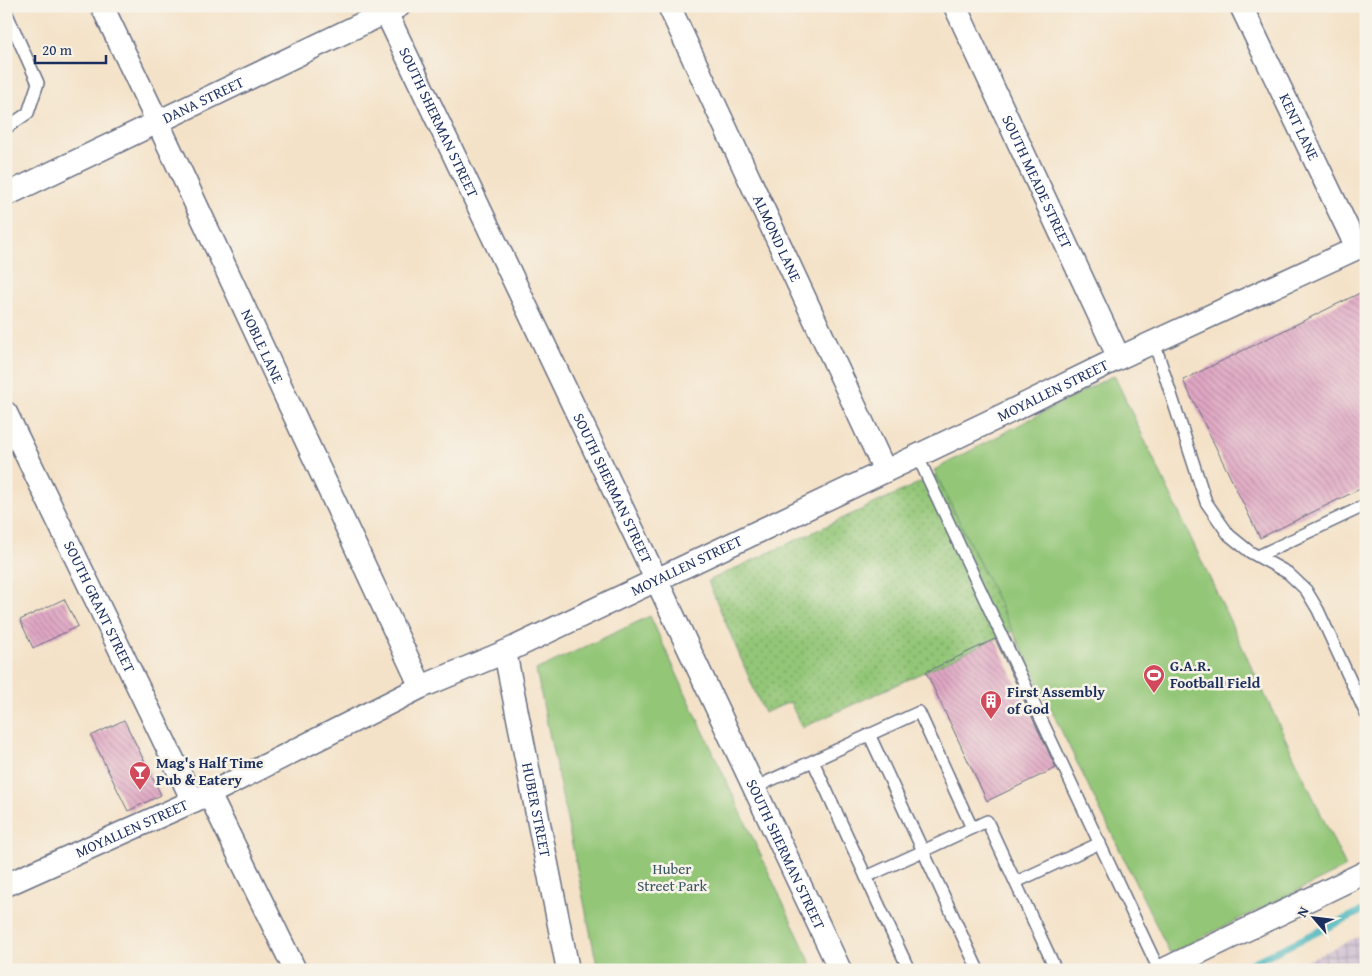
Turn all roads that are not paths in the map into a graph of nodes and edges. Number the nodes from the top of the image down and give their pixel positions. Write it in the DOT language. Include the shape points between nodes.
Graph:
graph roads {
  1 [pos="102,6"];
  2 [pos="669,6"];
  3 [pos="955,6"];
  4 [pos="1240,6"];
  5 [pos="389,8"];
  6 [pos="6,12"];
  7 [pos="158,123"];
  8 [pos="6,128"];
  9 [pos="6,195"];
  10 [pos="1361,246"];
  11 [pos="1154,342"];
  12 [pos="1119,358"];
  13 [pos="6,413"];
  14 [pos="917,455"];
  15 [pos="885,471"];
  16 [pos="1366,505"];
  17 [pos="1258,556"];
  18 [pos="656,579"];
  19 [pos="505,652"];
  20 [pos="421,687"];
  21 [pos="1366,714"];
  22 [pos="870,734"];
  23 [pos="812,761"];
  24 [pos="754,788"];
  25 [pos="201,797"];
  26 [pos="972,828"];
  27 [pos="1100,843"];
  28 [pos="923,851"];
  29 [pos="1366,872"];
  30 [pos="866,877"];
  31 [pos="1016,882"];
  32 [pos="6,885"];
  33 [pos="295,970"];
  34 [pos="568,970"];
  35 [pos="840,970"];
  36 [pos="909,970"];
  37 [pos="978,970"];
  38 [pos="1056,970"];
  39 [pos="1159,970"];
  40 [pos="1163,970"];
  1 -- 7 [label="street, NOBLE LANE"];
  2 -- 15 [label="street, ALMOND LANE"];
  3 -- 12 [label="street, SOUTH MEADE STREET"];
  4 -- 10 [label="street, KENT LANE"];
  5 -- 7 [label="street, DANA STREET"];
  5 -- 18 [label="street, SOUTH SHERMAN STREET"];
  6 -- 8 [label="lane" via="38,84 28,113"];
  7 -- 9 [label="street, DANA STREET"];
  7 -- 20 [label="street, NOBLE LANE"];
  10 -- 11 [label="street, MOYALLEN STREET"];
  11 -- 12 [label="street, MOYALLEN STREET"];
  11 -- 17 [label="lane" via="1206,502 1229,535"];
  12 -- 14 [label="street, MOYALLEN STREET"];
  13 -- 25 [label="street, SOUTH GRANT STREET"];
  14 -- 15 [label="street, MOYALLEN STREET"];
  14 -- 27 [label="lane"];
  15 -- 18 [label="street, MOYALLEN STREET"];
  16 -- 17 [label="lane"];
  17 -- 21 [label="lane" via="1288,573 1306,590"];
  18 -- 19 [label="street, MOYALLEN STREET"];
  18 -- 24 [label="street, SOUTH SHERMAN STREET"];
  19 -- 20 [label="street, MOYALLEN STREET"];
  19 -- 34 [label="street, HUBER STREET"];
  20 -- 25 [label="street, MOYALLEN STREET"];
  22 -- 23 [label="lane"];
  22 -- 26 [label="lane" via="919,712"];
  22 -- 28 [label="lane"];
  23 -- 24 [label="lane"];
  23 -- 30 [label="lane"];
  24 -- 35 [label="street, SOUTH SHERMAN STREET"];
  25 -- 32 [label="street, MOYALLEN STREET"];
  25 -- 33 [label="street, SOUTH GRANT STREET"];
  26 -- 28 [label="lane"];
  26 -- 31 [label="lane" via="988,821"];
  27 -- 31 [label="lane"];
  27 -- 39 [label="lane"];
  28 -- 30 [label="lane"];
  28 -- 37 [label="lane"];
  29 -- 40 [label="street"];
  30 -- 36 [label="lane"];
  31 -- 38 [label="lane"];
}
